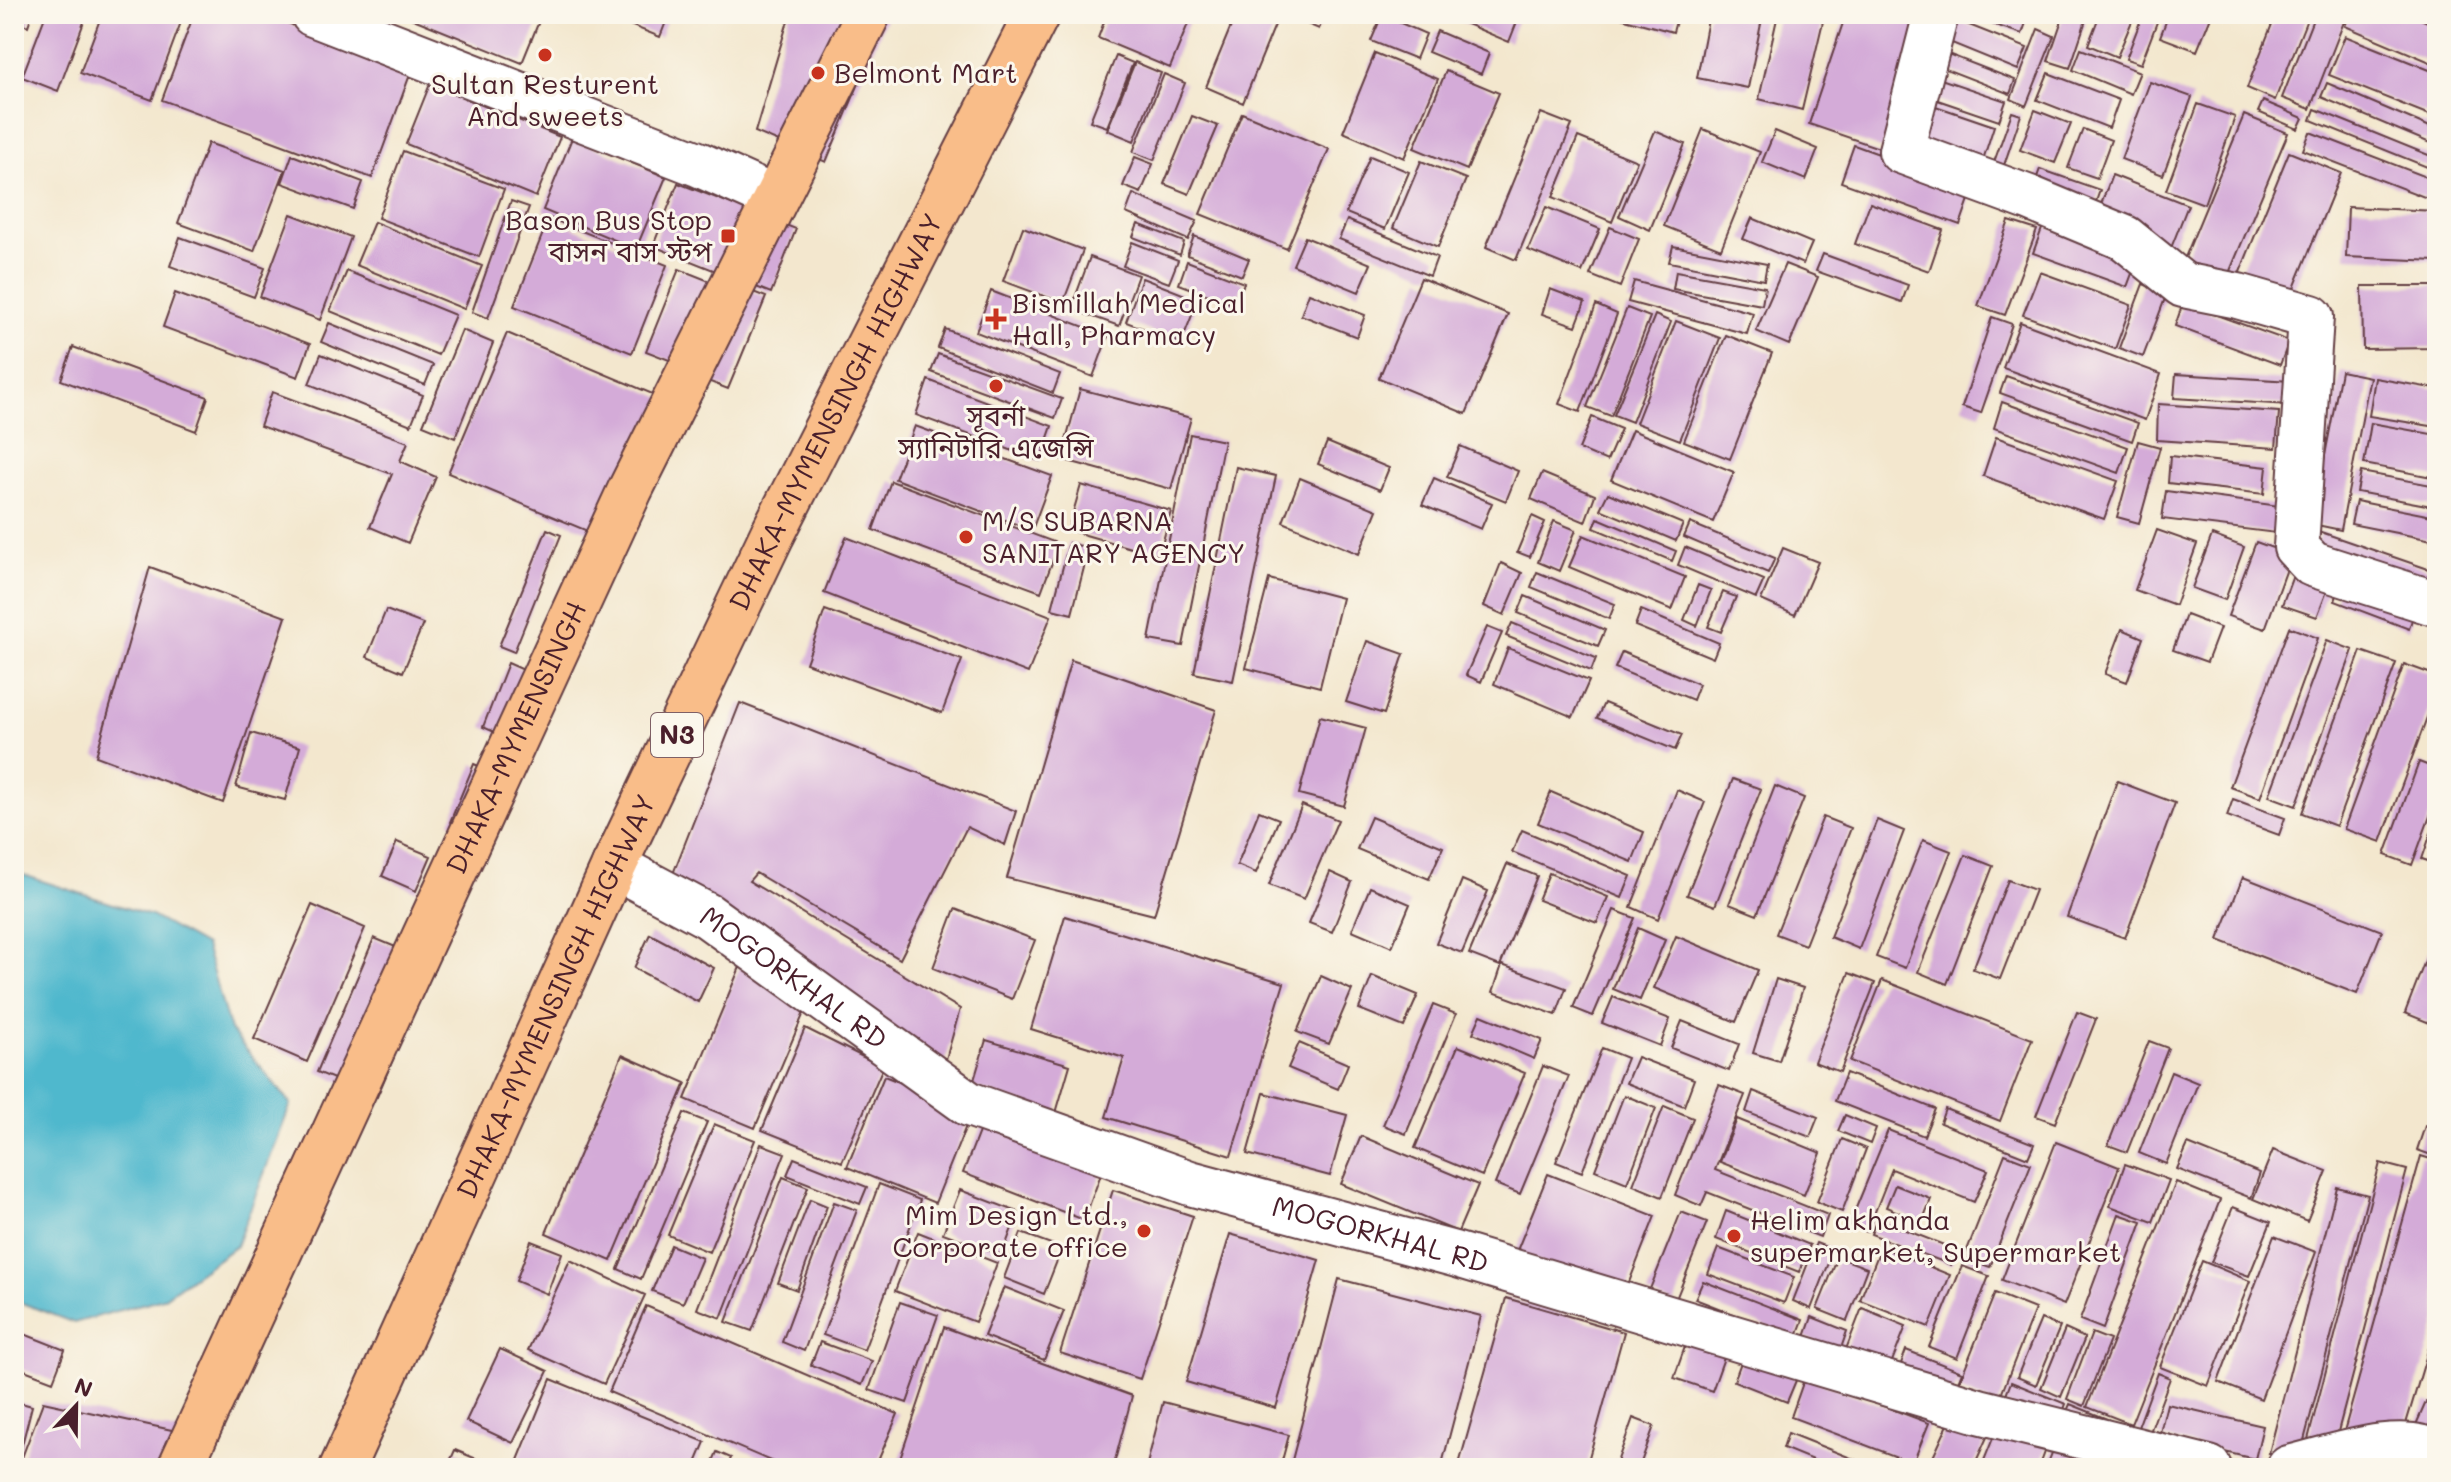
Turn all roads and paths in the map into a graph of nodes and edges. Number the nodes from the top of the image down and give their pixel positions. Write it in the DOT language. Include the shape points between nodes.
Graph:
graph roads {
  1 [pos="313,14"];
  2 [pos="868,14"];
  3 [pos="1037,14"];
  4 [pos="1936,14"];
  5 [pos="774,198"];
  6 [pos="2437,604"];
  7 [pos="614,866"];
  8 [pos="2437,1454"];
  9 [pos="180,1468"];
  10 [pos="342,1468"];
  11 [pos="2209,1468"];
  12 [pos="2289,1468"];
  1 -- 5 [label="street"];
  2 -- 5 [label="highway, DHAKA-MYMENSINGH"];
  3 -- 7 [label="highway, DHAKA-MYMENSINGH HIGHWAY / N3" via="772,535"];
  4 -- 6 [label="street" via="1901,151 2125,238 2183,285 2311,317 2296,547 2312,564"];
  5 -- 9 [label="highway, DHAKA-MYMENSINGH" via="630,490"];
  7 -- 10 [label="highway, DHAKA-MYMENSINGH HIGHWAY / N3"];
  7 -- 11 [label="street, MOGORKHAL RD" via="708,916 969,1104 1190,1183 1469,1258 1979,1411"];
  8 -- 12 [label="street" via="2422,1444 2380,1447"];
}
